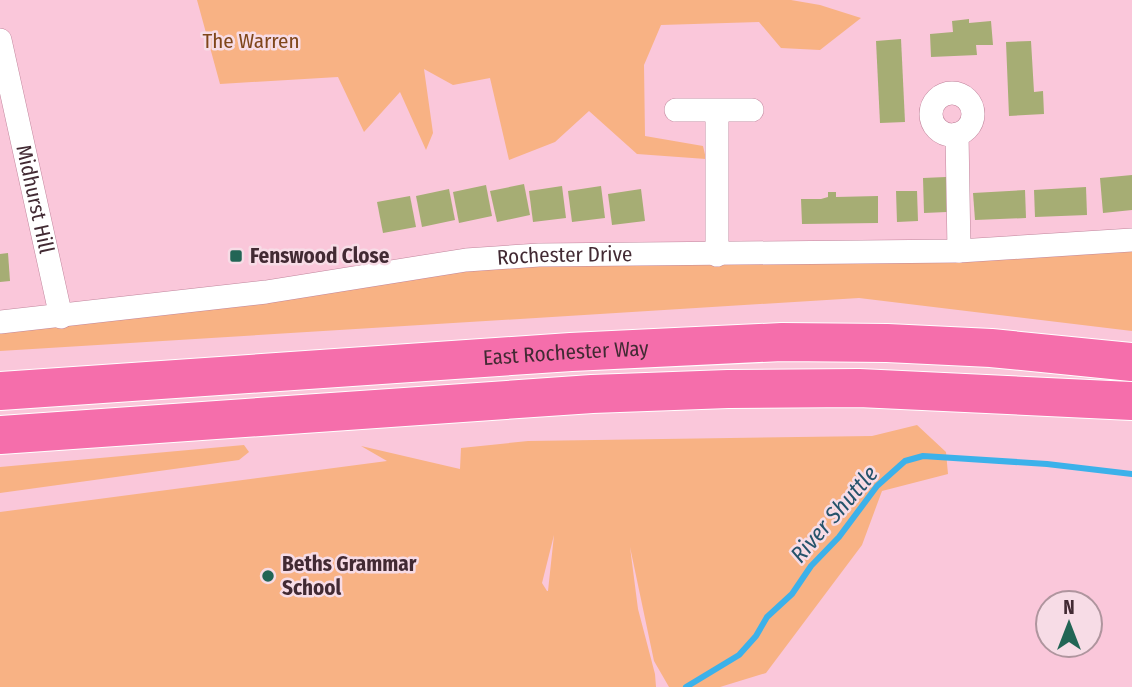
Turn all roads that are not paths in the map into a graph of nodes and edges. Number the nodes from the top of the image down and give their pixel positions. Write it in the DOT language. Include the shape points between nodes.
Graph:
graph roads {
  1 [pos="0,40"];
  2 [pos="676,110"];
  3 [pos="752,110"];
  4 [pos="717,111"];
  5 [pos="957,134"];
  6 [pos="1132,240"];
  7 [pos="959,251"];
  8 [pos="717,255"];
  9 [pos="61,317"];
  10 [pos="0,322"];
  11 [pos="1132,362"];
  12 [pos="0,391"];
  13 [pos="1022,395"];
  14 [pos="1132,401"];
  15 [pos="1132,415"];
  16 [pos="0,435"];
  1 -- 9 [label="street, Midhurst Hill"];
  2 -- 4 [label="street"];
  3 -- 4 [label="street"];
  4 -- 8 [label="street"];
  5 -- 7 [label="street"];
  6 -- 7 [label="street, Rochester Drive"];
  7 -- 8 [label="street, Rochester Drive"];
  8 -- 9 [label="street, Rochester Drive" via="539,255 466,260 266,292"];
  9 -- 10 [label="street, Rochester Drive"];
  11 -- 12 [label="highway, East Rochester Way" via="991,348 782,342"];
  13 -- 14 [label="highway"];
  13 -- 15 [label="highway"];
  13 -- 16 [label="highway, East Rochester Way" via="859,388 592,394"];
}
